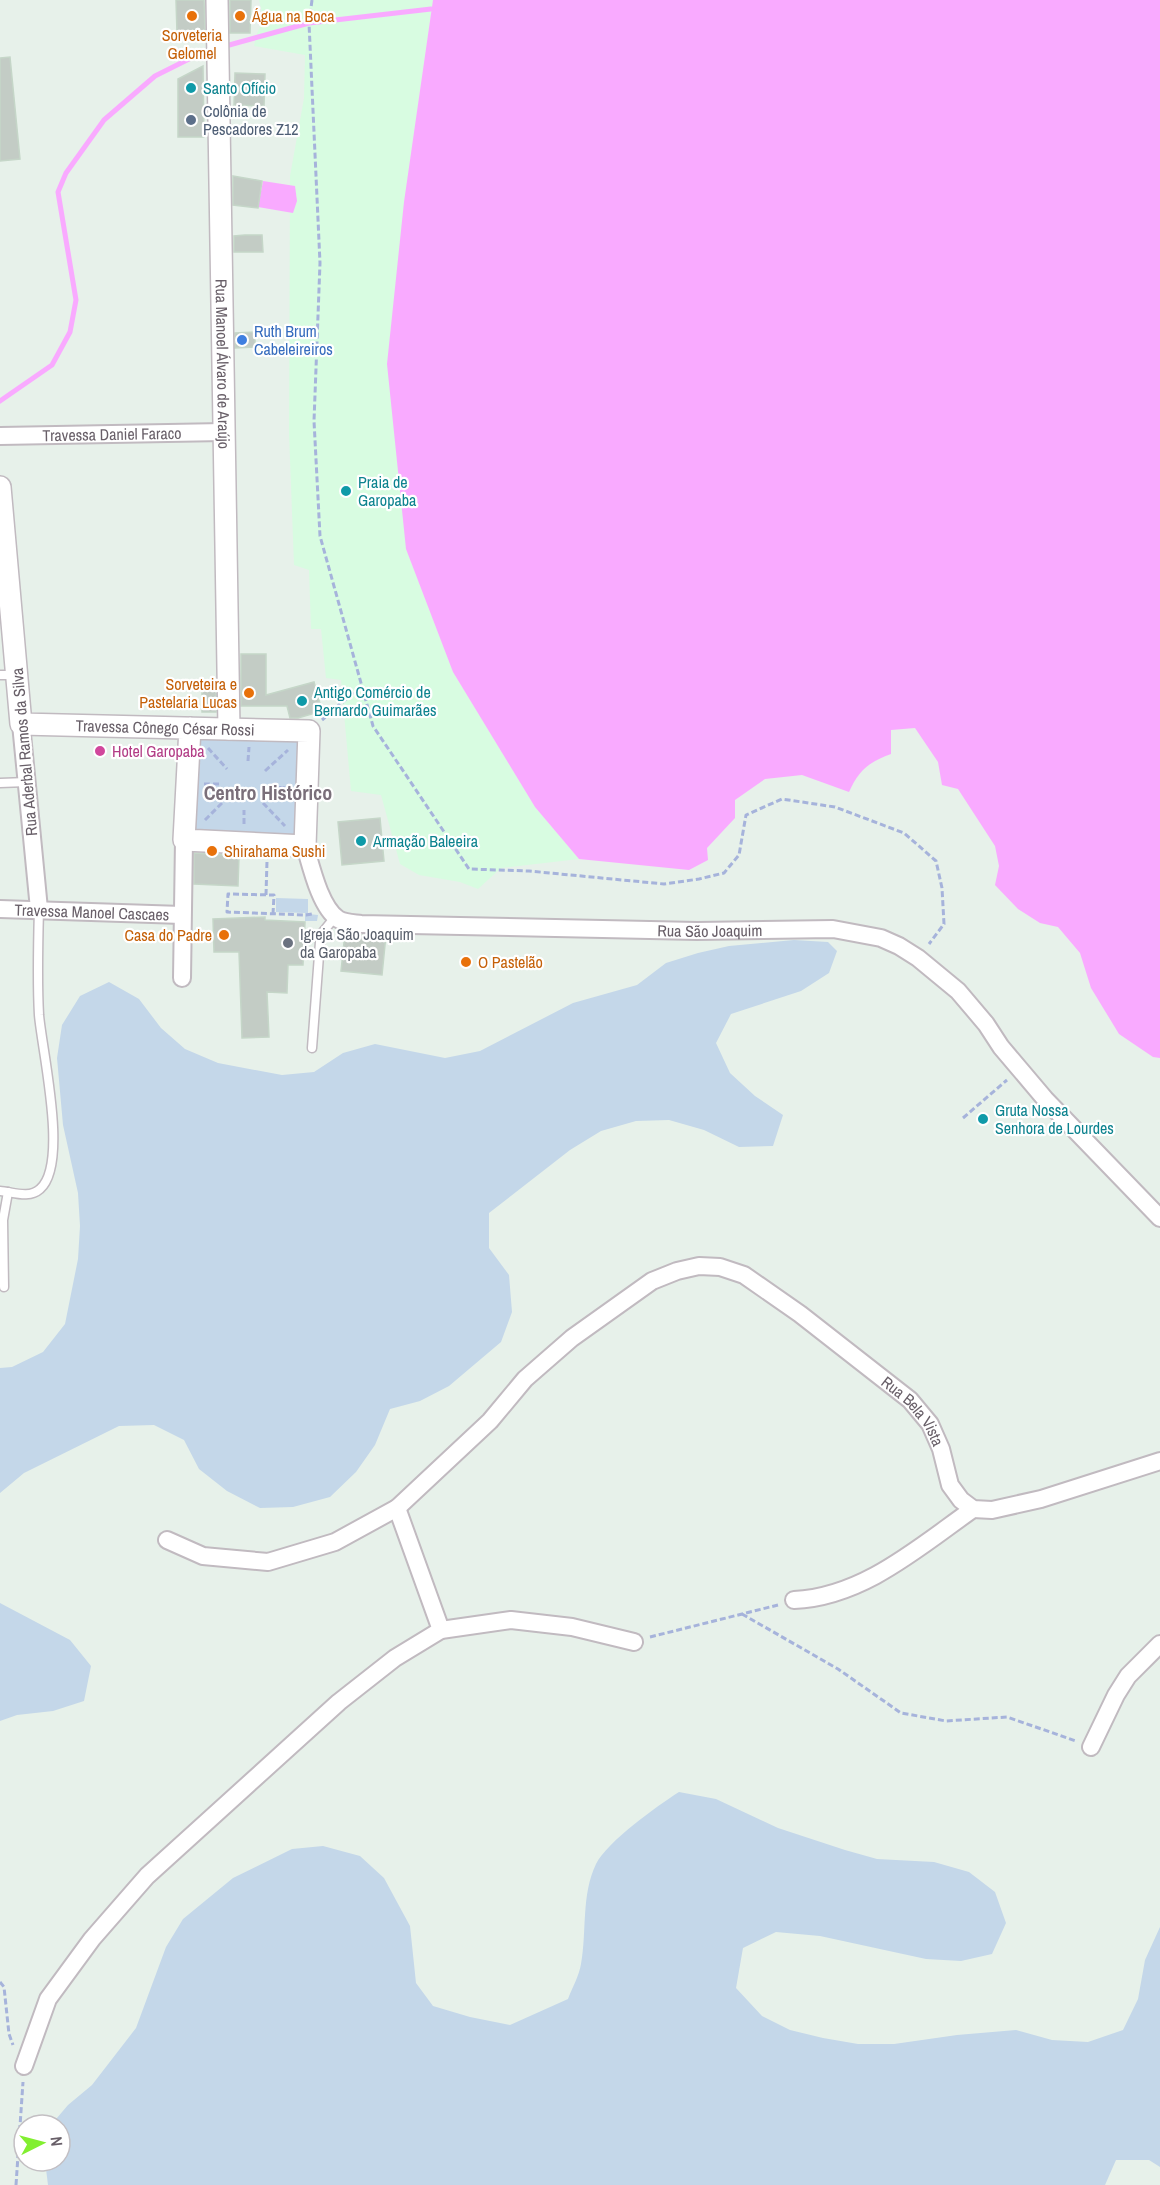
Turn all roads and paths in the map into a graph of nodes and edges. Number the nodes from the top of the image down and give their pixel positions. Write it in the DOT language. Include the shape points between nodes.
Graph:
graph roads {
  1 [pos="217,0"];
  2 [pos="312,0"];
  3 [pos="224,432"];
  4 [pos="0,436"];
  5 [pos="0,487"];
  6 [pos="6,607"];
  7 [pos="9,675"];
  8 [pos="362,686"];
  9 [pos="21,724"];
  10 [pos="190,728"];
  11 [pos="229,729"];
  12 [pos="309,731"];
  13 [pos="0,783"];
  14 [pos="27,783"];
  15 [pos="184,840"];
  16 [pos="267,844"];
  17 [pos="305,846"];
  18 [pos="266,895"];
  19 [pos="0,909"];
  20 [pos="39,909"];
  21 [pos="273,914"];
  22 [pos="182,915"];
  23 [pos="306,915"];
  24 [pos="335,917"];
  25 [pos="918,958"];
  26 [pos="182,978"];
  27 [pos="312,1048"];
  28 [pos="1020,1070"];
  29 [pos="963,1118"];
  30 [pos="4,1192"];
  31 [pos="1160,1218"];
  32 [pos="4,1287"];
  33 [pos="1160,1461"];
  34 [pos="397,1508"];
  35 [pos="973,1509"];
  36 [pos="167,1540"];
  37 [pos="794,1600"];
  38 [pos="742,1614"];
  39 [pos="441,1630"];
  40 [pos="634,1642"];
  41 [pos="1160,1644"];
  42 [pos="1091,1747"];
  43 [pos="0,1982"];
  44 [pos="24,2066"];
  45 [pos="16,2185"];
  1 -- 3 [label="street, Rua Manoel Álvaro de Araújo"];
  2 -- 8 [label="path" via="309,23 320,263 314,421 320,536"];
  3 -- 4 [label="street, Travessa Daniel Faraco"];
  3 -- 11 [label="street, Rua Manoel Álvaro de Araújo"];
  5 -- 6 [label="street, Rua Aderbal Ramos da Silva"];
  6 -- 7 [label="street, Rua Aderbal Ramos da Silva"];
  7 -- 9 [label="street, Rua Aderbal Ramos da Silva"];
  8 -- 12 [label="path"];
  8 -- 25 [label="path" via="373,726 469,869 664,884 699,879 724,873 739,855 746,815 782,799 835,807 904,832 936,861 944,924"];
  9 -- 10 [label="street, Travessa Cônego César Rossi"];
  9 -- 14 [label="street, Rua Aderbal Ramos da Silva"];
  10 -- 11 [label="street, Travessa Cônego César Rossi"];
  10 -- 15 [label="street"];
  11 -- 12 [label="street, Travessa Cônego César Rossi"];
  12 -- 17 [label="street"];
  13 -- 14 [label="lane"];
  14 -- 20 [label="street, Rua Aderbal Ramos da Silva"];
  15 -- 16 [label="street"];
  15 -- 22 [label="street"];
  16 -- 17 [label="street"];
  16 -- 18 [label="path"];
  17 -- 24 [label="street" via="321,896"];
  18 -- 21 [label="path" via="274,895"];
  18 -- 21 [label="path" via="228,894 227,912"];
  19 -- 20 [label="street, Travessa Manoel Cascaes"];
  20 -- 22 [label="street, Travessa Manoel Cascaes"];
  20 -- 30 [label="lane" via="38,986 54,1134 52,1156 49,1174 41,1188 26,1194"];
  21 -- 23 [label="path"];
  22 -- 26 [label="street"];
  24 -- 25 [label="street, Rua São Joaquim" via="361,924 697,931 833,929 881,938"];
  24 -- 27 [label="lane" via="320,942"];
  25 -- 28 [label="street, Rua São Joaquim" via="958,992"];
  28 -- 29 [label="path"];
  28 -- 31 [label="street, Rua São Joaquim"];
  30 -- 32 [label="lane"];
  33 -- 35 [label="street" via="1041,1499 992,1510"];
  34 -- 35 [label="street, Rua Bela Vista" via="490,1421 525,1379 572,1338 652,1281 699,1266 720,1267 744,1275 910,1400 930,1424 950,1485"];
  34 -- 36 [label="street, Rua Bela Vista" via="335,1542 268,1562 203,1556"];
  34 -- 39 [label="street"];
  35 -- 37 [label="street" via="859,1584"];
  37 -- 38 [label="path"];
  38 -- 40 [label="path"];
  38 -- 42 [label="path" via="838,1669 901,1713 946,1721 1007,1717"];
  39 -- 40 [label="street" via="512,1620 572,1627"];
  39 -- 44 [label="street" via="395,1658 339,1702 147,1876 92,1939 48,1999"];
  41 -- 42 [label="street" via="1128,1676"];
  43 -- 44 [label="path" via="4,1987 9,2034"];
  44 -- 45 [label="path"];
}
